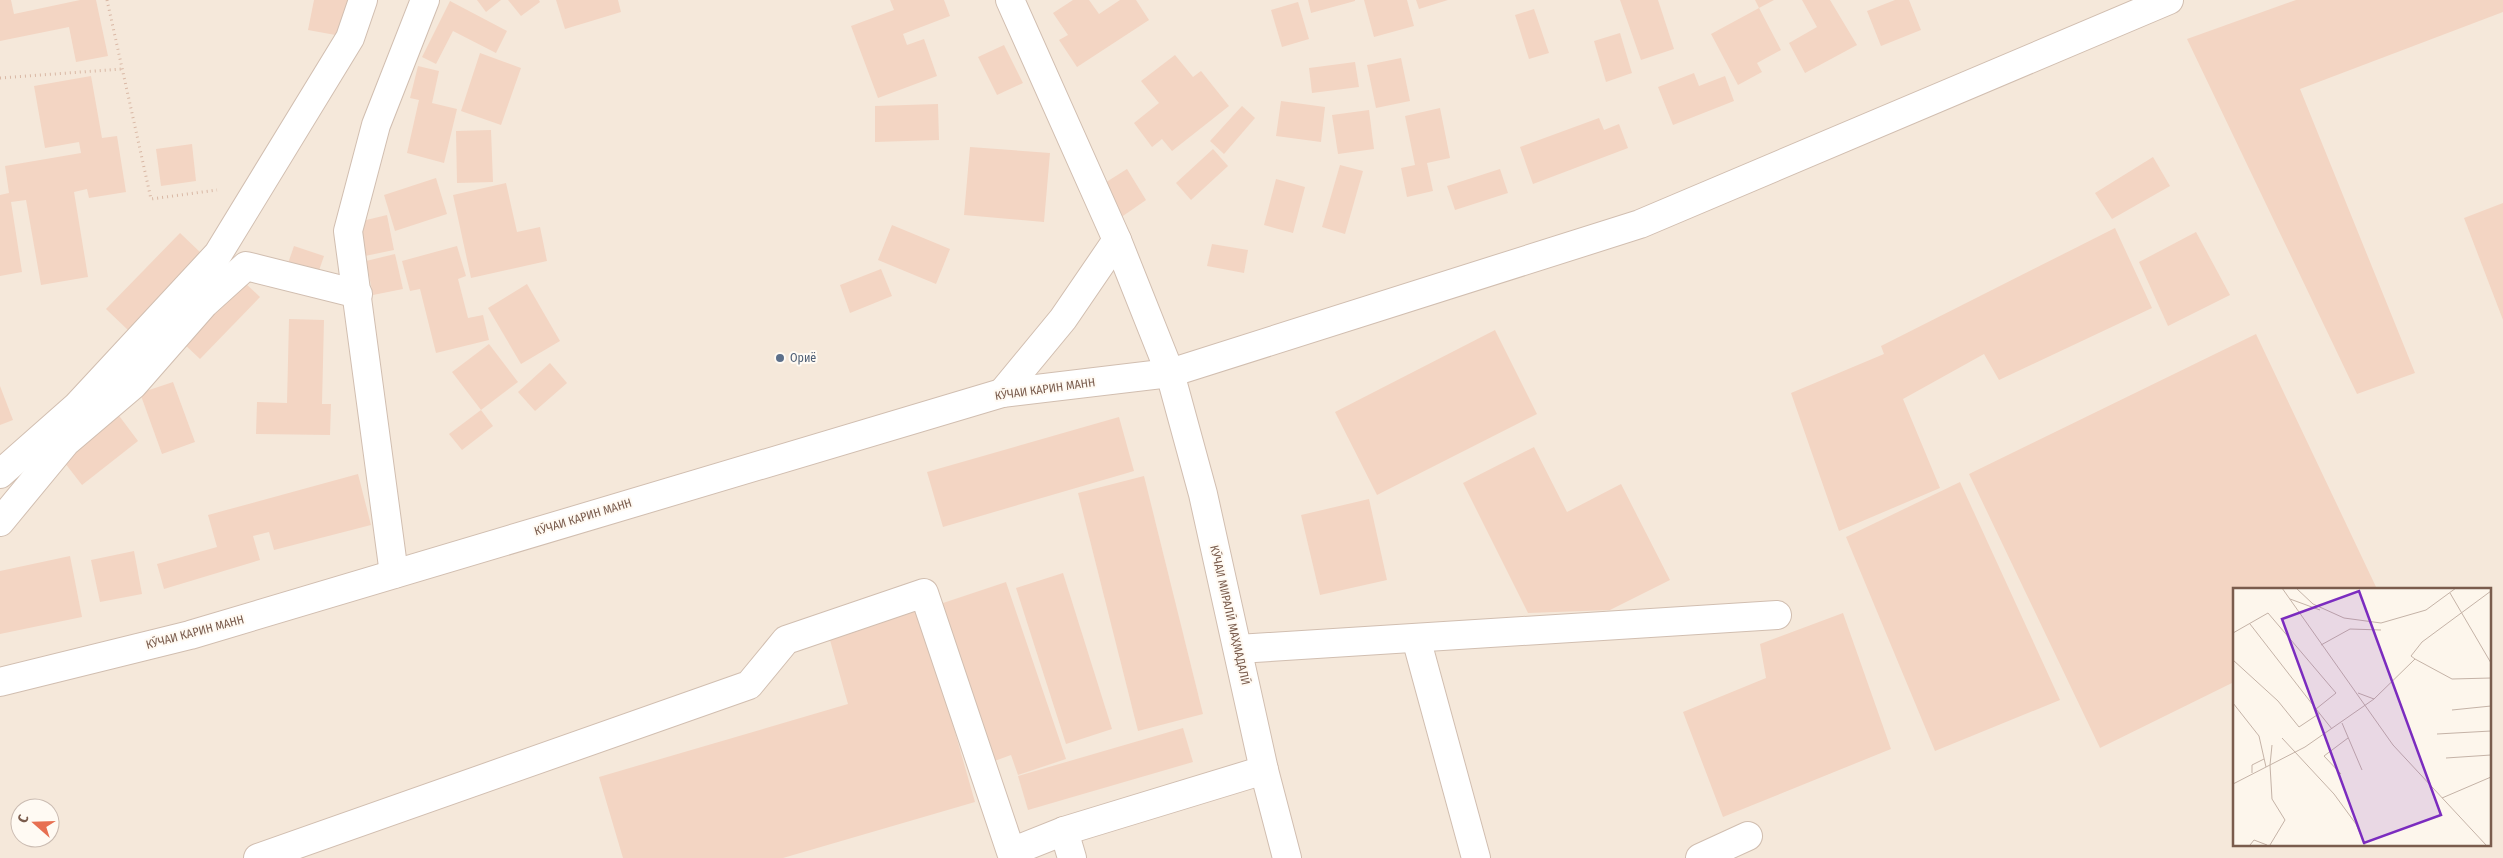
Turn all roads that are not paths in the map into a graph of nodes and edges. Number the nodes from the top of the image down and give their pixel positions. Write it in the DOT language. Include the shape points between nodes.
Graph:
graph roads {
  1 [pos="364,0"];
  2 [pos="425,0"];
  3 [pos="1010,0"];
  4 [pos="2169,0"];
  5 [pos="1116,240"];
  6 [pos="358,294"];
  7 [pos="1170,373"];
  8 [pos="1002,392"];
  9 [pos="0,474"];
  10 [pos="0,522"];
  11 [pos="394,574"];
  12 [pos="1777,616"];
  13 [pos="1416,638"];
  14 [pos="1238,649"];
  15 [pos="0,682"];
  16 [pos="1264,770"];
  17 [pos="1064,830"];
  18 [pos="1748,836"];
  19 [pos="1001,855"];
  20 [pos="258,858"];
  21 [pos="1072,858"];
  22 [pos="1286,858"];
  23 [pos="1476,858"];
  24 [pos="1700,858"];
  1 -- 9 [label="street" via="350,38 218,254 77,406"];
  2 -- 6 [label="street" via="376,125 348,231"];
  3 -- 5 [label="street, КӮЧАИ МИРАЛӢ МАҲМАДАЛӢ"];
  4 -- 7 [label="street, КӮЧАИ КАРИН МАНН" via="1640,224"];
  5 -- 7 [label="street, КӮЧАИ МИРАЛӢ МАҲМАДАЛӢ"];
  5 -- 8 [label="street" via="1063,319"];
  6 -- 10 [label="street" via="246,266 204,304 132,385 66,442"];
  6 -- 11 [label="street"];
  7 -- 8 [label="street, КӮЧАИ КАРИН МАНН"];
  7 -- 14 [label="street, КӮЧАИ МИРАЛӢ МАҲМАДАЛӢ" via="1203,494"];
  8 -- 11 [label="street, КӮЧАИ КАРИН МАНН"];
  11 -- 15 [label="street, КӮЧАИ КАРИН МАНН" via="190,635"];
  12 -- 13 [label="street"];
  13 -- 14 [label="street"];
  13 -- 23 [label="street"];
  14 -- 16 [label="street, КӮЧАИ МИРАЛӢ МАҲМАДАЛӢ"];
  16 -- 17 [label="street"];
  16 -- 22 [label="street, КӮЧАИ МИРАЛӢ МАҲМАДАЛӢ"];
  17 -- 19 [label="street"];
  17 -- 21 [label="street"];
  18 -- 24 [label="street"];
  19 -- 20 [label="street" via="924,594 786,640 749,685"];
}
